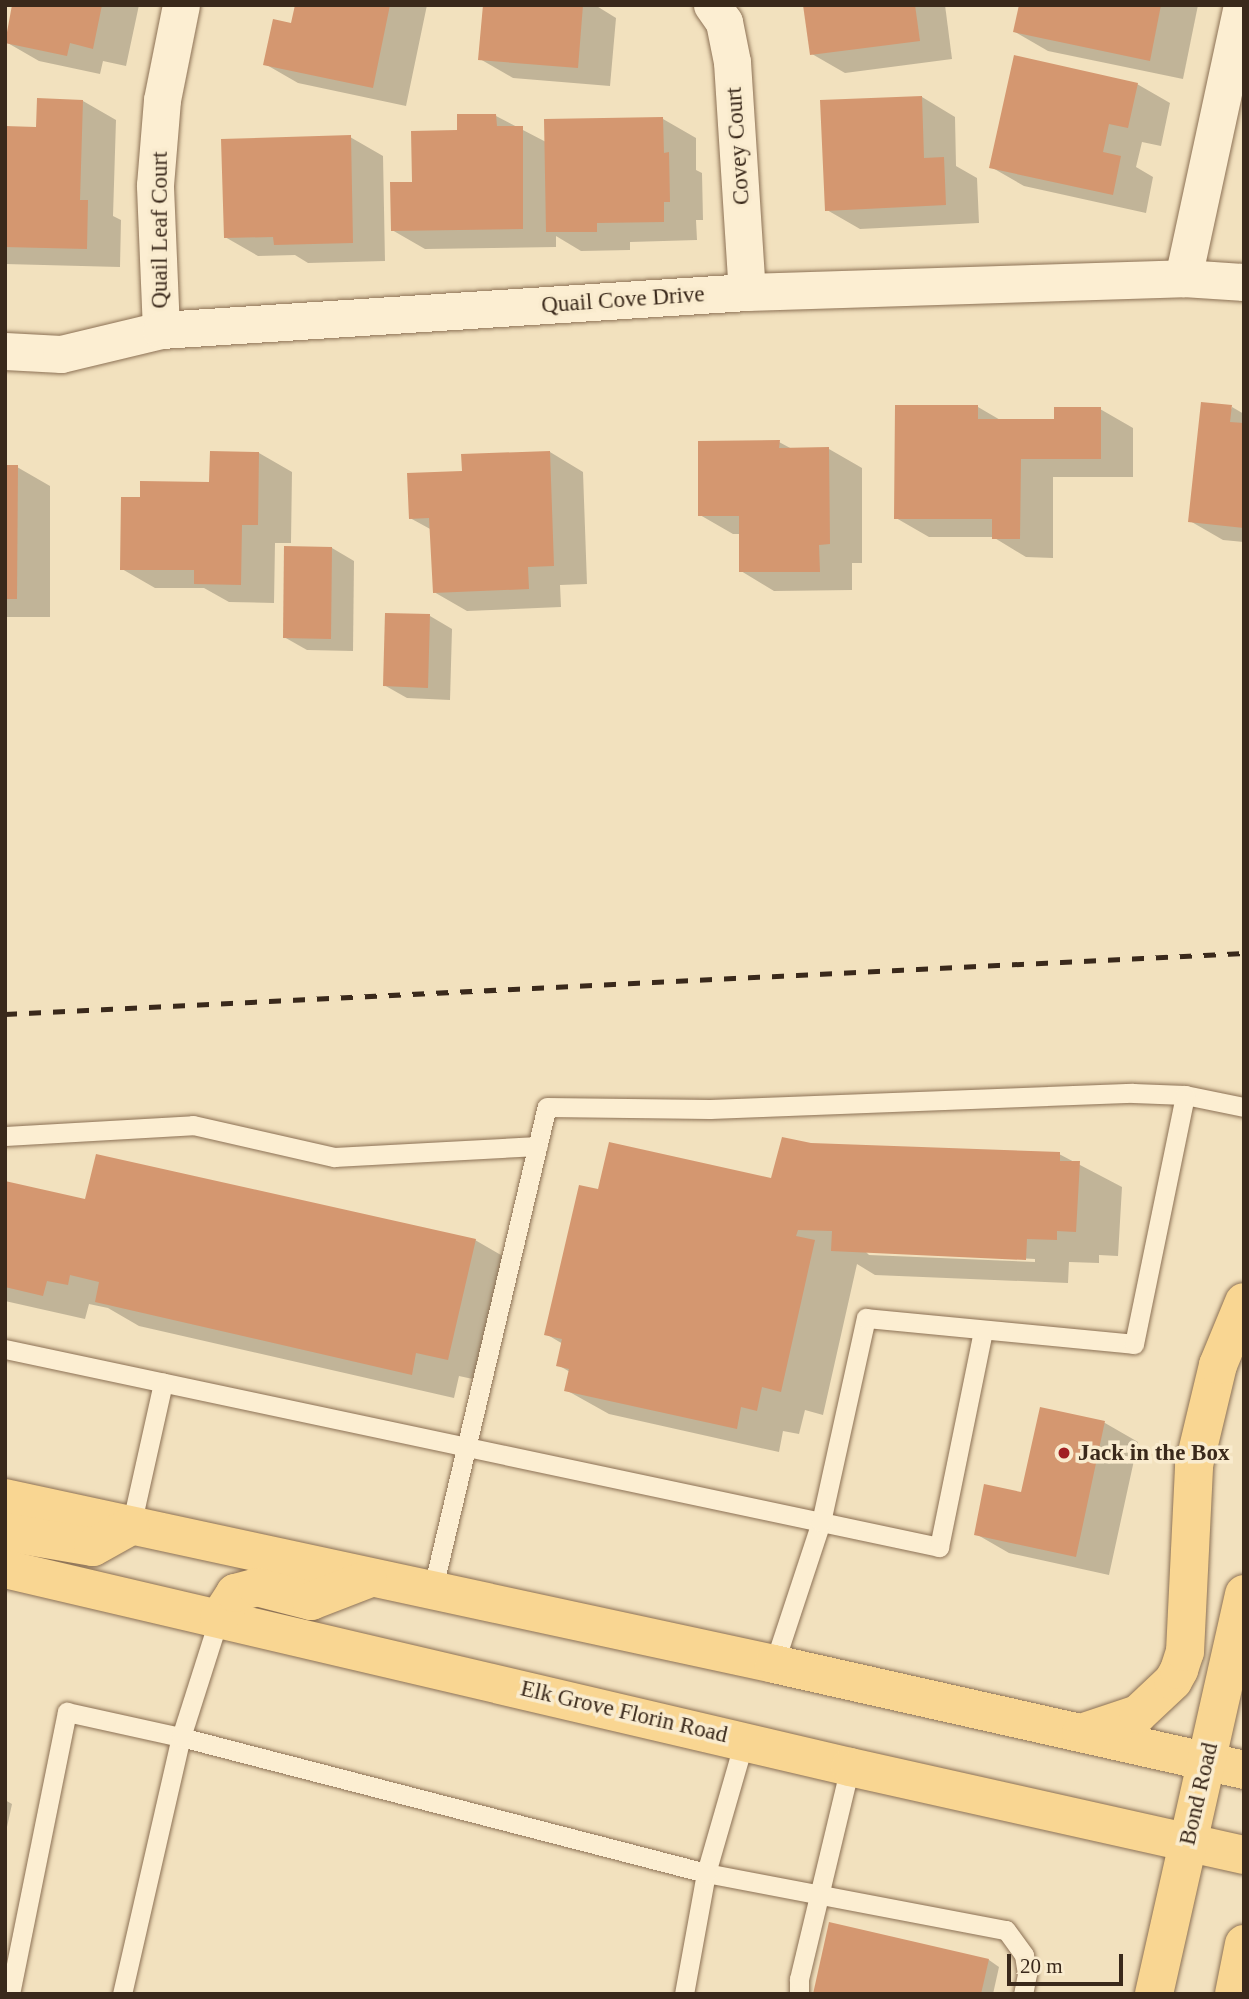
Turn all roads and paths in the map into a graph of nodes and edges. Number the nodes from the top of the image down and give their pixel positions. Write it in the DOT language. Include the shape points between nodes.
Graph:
graph roads {
  1 [pos="181,5"];
  2 [pos="712,5"];
  3 [pos="1242,5"];
  4 [pos="1183,278"];
  5 [pos="1244,282"];
  6 [pos="747,292"];
  7 [pos="161,330"];
  8 [pos="5,351"];
  9 [pos="1185,1094"];
  10 [pos="1244,1107"];
  11 [pos="5,1136"];
  12 [pos="538,1146"];
  13 [pos="1244,1302"];
  14 [pos="983,1330"];
  15 [pos="5,1349"];
  16 [pos="163,1383"];
  17 [pos="467,1447"];
  18 [pos="5,1498"];
  19 [pos="821,1522"];
  20 [pos="131,1526"];
  21 [pos="5,1532"];
  22 [pos="5,1569"];
  23 [pos="368,1579"];
  24 [pos="432,1592"];
  25 [pos="1244,1594"];
  26 [pos="219,1618"];
  27 [pos="774,1664"];
  28 [pos="1080,1733"];
  29 [pos="181,1737"];
  30 [pos="744,1741"];
  31 [pos="1206,1762"];
  32 [pos="850,1767"];
  33 [pos="1244,1770"];
  34 [pos="1188,1843"];
  35 [pos="1244,1855"];
  36 [pos="706,1873"];
  37 [pos="820,1895"];
  38 [pos="13,1942"];
  39 [pos="1244,1944"];
  40 [pos="10,1994"];
  41 [pos="122,1994"];
  42 [pos="684,1994"];
  43 [pos="799,1994"];
  44 [pos="1023,1994"];
  45 [pos="1154,1994"];
  46 [pos="1234,1994"];
  1 -- 7 [label="street, Quail Leaf Court" via="162,100 155,185"];
  2 -- 6 [label="street, Covey Court" via="724,22 732,62"];
  3 -- 4 [label="street"];
  4 -- 5 [label="street, Quail Cove Drive"];
  4 -- 6 [label="street, Quail Cove Drive"];
  6 -- 7 [label="street, Quail Cove Drive"];
  7 -- 8 [label="street, Quail Cove Drive" via="61,354"];
  9 -- 10 [label="lane"];
  9 -- 12 [label="lane" via="710,1109 547,1107"];
  9 -- 14 [label="lane" via="1134,1344"];
  11 -- 12 [label="lane" via="193,1125 334,1157"];
  12 -- 17 [label="lane"];
  13 -- 28 [label="main road" via="1218,1364 1194,1465 1185,1652 1179,1670 1138,1714"];
  14 -- 19 [label="lane" via="866,1318"];
  14 -- 19 [label="lane" via="939,1547"];
  15 -- 16 [label="lane"];
  16 -- 17 [label="lane"];
  16 -- 20 [label="lane"];
  17 -- 19 [label="lane"];
  17 -- 24 [label="lane"];
  18 -- 20 [label="main road"];
  19 -- 27 [label="lane"];
  20 -- 21 [label="main road" via="93,1546"];
  20 -- 23 [label="main road"];
  22 -- 26 [label="main road, Elk Grove Florin Road"];
  23 -- 24 [label="main road"];
  23 -- 26 [label="main road" via="311,1601 257,1587 235,1593"];
  24 -- 27 [label="main road"];
  25 -- 31 [label="main road, Bond Road"];
  26 -- 29 [label="lane"];
  26 -- 30 [label="main road, Elk Grove Florin Road"];
  27 -- 28 [label="main road"];
  28 -- 31 [label="main road"];
  29 -- 36 [label="lane"];
  29 -- 38 [label="lane" via="66,1712"];
  29 -- 41 [label="lane"];
  30 -- 32 [label="main road, Elk Grove Florin Road"];
  30 -- 36 [label="lane"];
  31 -- 33 [label="main road"];
  31 -- 34 [label="main road, Bond Road"];
  32 -- 34 [label="main road, Elk Grove Florin Road"];
  32 -- 37 [label="lane"];
  34 -- 35 [label="main road, Elk Grove Florin Road"];
  34 -- 45 [label="main road, Bond Road"];
  36 -- 37 [label="lane"];
  36 -- 42 [label="lane"];
  37 -- 43 [label="lane"];
  37 -- 44 [label="lane" via="1006,1930 1024,1955"];
  38 -- 40 [label="lane"];
  39 -- 46 [label="main road"];
}
